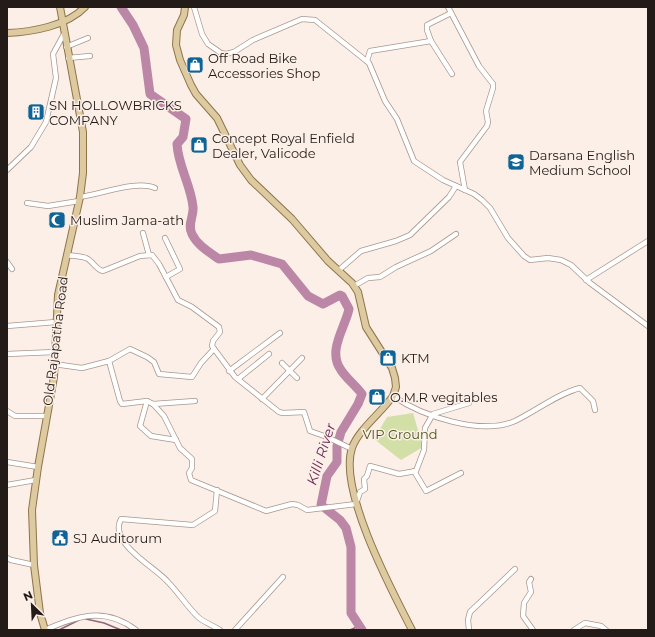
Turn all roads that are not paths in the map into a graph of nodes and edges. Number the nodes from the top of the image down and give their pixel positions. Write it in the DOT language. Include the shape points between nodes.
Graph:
graph roads {
  1 [pos="60,7"];
  2 [pos="86,7"];
  3 [pos="185,7"];
  4 [pos="194,7"];
  5 [pos="448,7"];
  6 [pos="451,13"];
  7 [pos="63,22"];
  8 [pos="65,32"];
  9 [pos="7,33"];
  10 [pos="88,38"];
  11 [pos="431,41"];
  12 [pos="66,47"];
  13 [pos="90,56"];
  14 [pos="68,58"];
  15 [pos="367,61"];
  16 [pos="452,74"];
  17 [pos="7,170"];
  18 [pos="456,186"];
  19 [pos="155,188"];
  20 [pos="464,190"];
  21 [pos="80,199"];
  22 [pos="27,203"];
  23 [pos="143,233"];
  24 [pos="456,234"];
  25 [pos="165,238"];
  26 [pos="648,241"];
  27 [pos="67,255"];
  28 [pos="149,255"];
  29 [pos="7,262"];
  30 [pos="12,269"];
  31 [pos="340,270"];
  32 [pos="166,277"];
  33 [pos="586,280"];
  34 [pos="354,286"];
  35 [pos="56,322"];
  36 [pos="7,326"];
  37 [pos="648,326"];
  38 [pos="280,333"];
  39 [pos="214,349"];
  40 [pos="55,352"];
  41 [pos="7,354"];
  42 [pos="269,354"];
  43 [pos="302,358"];
  44 [pos="109,361"];
  45 [pos="282,362"];
  46 [pos="54,364"];
  47 [pos="290,370"];
  48 [pos="229,371"];
  49 [pos="297,378"];
  50 [pos="238,379"];
  51 [pos="393,396"];
  52 [pos="262,399"];
  53 [pos="147,401"];
  54 [pos="195,401"];
  55 [pos="153,404"];
  56 [pos="469,404"];
  57 [pos="595,410"];
  58 [pos="7,411"];
  59 [pos="432,414"];
  60 [pos="46,416"];
  61 [pos="176,440"];
  62 [pos="352,450"];
  63 [pos="7,462"];
  64 [pos="38,467"];
  65 [pos="414,471"];
  66 [pos="461,473"];
  67 [pos="36,480"];
  68 [pos="7,485"];
  69 [pos="217,490"];
  70 [pos="356,504"];
  71 [pos="7,558"];
  72 [pos="34,565"];
  73 [pos="515,569"];
  74 [pos="283,577"];
  75 [pos="531,579"];
  76 [pos="45,630"];
  77 [pos="136,630"];
  78 [pos="220,630"];
  79 [pos="234,630"];
  80 [pos="412,630"];
  81 [pos="469,630"];
  82 [pos="533,630"];
  83 [pos="574,630"];
  84 [pos="606,630"];
  1 -- 7 [label="main road, Old Rajapatha Road"];
  2 -- 7 [label="main road"];
  3 -- 31 [label="main road" via="177,30 176,45 196,94 217,118 240,165 251,180 292,219 328,261"];
  4 -- 15 [label="street" via="202,34 208,44 221,54 234,52 253,40 309,18"];
  5 -- 6 [label="street"];
  6 -- 11 [label="street" via="427,26"];
  6 -- 20 [label="street" via="479,66 493,84 486,112 487,126 460,162"];
  7 -- 8 [label="main road, Old Rajapatha Road"];
  7 -- 9 [label="main road" via="21,33"];
  8 -- 12 [label="main road, Old Rajapatha Road"];
  8 -- 17 [label="street" via="53,54 56,78 46,122 31,147"];
  10 -- 12 [label="street"];
  11 -- 15 [label="street" via="370,51"];
  11 -- 16 [label="street"];
  12 -- 14 [label="main road, Old Rajapatha Road"];
  13 -- 14 [label="street"];
  14 -- 21 [label="main road, Old Rajapatha Road" via="83,132"];
  15 -- 18 [label="street" via="373,69 385,101 397,119 414,161"];
  18 -- 20 [label="street"];
  18 -- 31 [label="street" via="449,197 410,235 361,251"];
  19 -- 21 [label="street" via="147,185 130,186"];
  20 -- 33 [label="street" via="474,194 490,208 508,238 524,256 530,260 561,260 571,265"];
  21 -- 22 [label="street" via="48,206"];
  21 -- 27 [label="main road, Old Rajapatha Road"];
  23 -- 28 [label="street"];
  24 -- 34 [label="street" via="431,251 380,277 368,278"];
  25 -- 32 [label="street" via="180,269"];
  26 -- 33 [label="street"];
  27 -- 28 [label="street" via="85,257 103,271 140,256"];
  27 -- 35 [label="main road, Old Rajapatha Road" via="58,295"];
  28 -- 32 [label="street" via="155,258"];
  29 -- 30 [label="street"];
  31 -- 34 [label="main road"];
  32 -- 39 [label="street" via="178,300 219,327 220,332 213,341"];
  33 -- 37 [label="street"];
  34 -- 51 [label="main road" via="361,300 366,327 396,378"];
  35 -- 36 [label="street"];
  35 -- 40 [label="main road, Old Rajapatha Road"];
  38 -- 48 [label="street"];
  39 -- 44 [label="street" via="192,377 159,374 154,362 130,349"];
  39 -- 48 [label="street"];
  40 -- 41 [label="street"];
  40 -- 46 [label="main road, Old Rajapatha Road"];
  42 -- 50 [label="street"];
  43 -- 47 [label="street"];
  44 -- 46 [label="street" via="82,368"];
  44 -- 53 [label="street" via="121,403"];
  45 -- 47 [label="street"];
  46 -- 60 [label="main road, Old Rajapatha Road"];
  47 -- 49 [label="street"];
  47 -- 52 [label="street"];
  48 -- 50 [label="street"];
  50 -- 52 [label="street"];
  51 -- 59 [label="street" via="409,406"];
  51 -- 62 [label="main road" via="355,440"];
  52 -- 62 [label="street" via="279,412 302,411 306,414 310,431"];
  53 -- 55 [label="street"];
  53 -- 61 [label="street" via="140,426 151,436"];
  54 -- 55 [label="street"];
  55 -- 61 [label="street" via="164,416"];
  56 -- 59 [label="street"];
  57 -- 59 [label="street" via="593,401 580,388 513,422 486,427 466,425"];
  58 -- 60 [label="street" via="16,416"];
  59 -- 65 [label="street" via="425,428 424,450"];
  60 -- 64 [label="main road, Old Rajapatha Road"];
  61 -- 69 [label="street" via="180,448 192,459 189,473 191,480"];
  62 -- 70 [label="main road" via="350,472"];
  63 -- 64 [label="street"];
  64 -- 67 [label="main road, Old Rajapatha Road"];
  65 -- 66 [label="street" via="426,491"];
  65 -- 70 [label="street" via="399,474 370,466 364,479 365,490 360,492"];
  67 -- 68 [label="street"];
  67 -- 72 [label="main road, Old Rajapatha Road" via="32,510"];
  69 -- 70 [label="street" via="266,511 292,504 307,510"];
  69 -- 78 [label="street" via="214,512 193,525 138,522 124,518 121,519 119,526 120,535 130,551 167,581 198,617"];
  70 -- 80 [label="main road"];
  71 -- 72 [label="street"];
  72 -- 76 [label="main road, Old Rajapatha Road" via="40,613"];
  73 -- 81 [label="street" via="470,612"];
  74 -- 79 [label="street"];
  75 -- 82 [label="street" via="531,592 524,603 523,616"];
  76 -- 77 [label="street" via="78,616 90,615 108,616"];
  83 -- 84 [label="street" via="585,623 601,626"];
}
